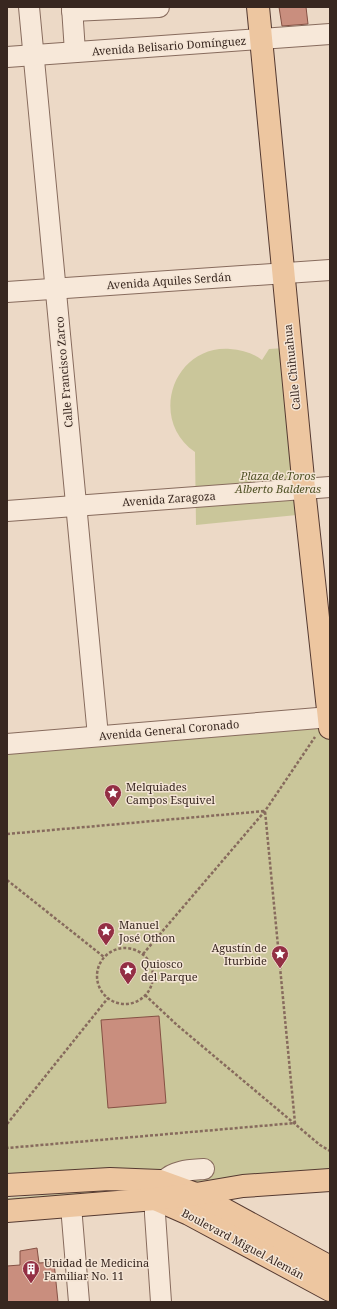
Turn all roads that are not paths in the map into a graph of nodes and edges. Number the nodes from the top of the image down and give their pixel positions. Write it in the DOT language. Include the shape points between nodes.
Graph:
graph roads {
  1 [pos="29,7"];
  2 [pos="159,7"];
  3 [pos="258,7"];
  4 [pos="72,9"];
  5 [pos="330,34"];
  6 [pos="261,39"];
  7 [pos="75,52"];
  8 [pos="34,55"];
  9 [pos="7,57"];
  10 [pos="330,270"];
  11 [pos="283,273"];
  12 [pos="56,289"];
  13 [pos="7,292"];
  14 [pos="330,487"];
  15 [pos="304,489"];
  16 [pos="77,506"];
  17 [pos="7,511"];
  18 [pos="330,720"];
  19 [pos="98,736"];
  20 [pos="7,744"];
  21 [pos="204,1169"];
  22 [pos="330,1180"];
  23 [pos="7,1185"];
  24 [pos="158,1190"];
  25 [pos="196,1194"];
  26 [pos="71,1206"];
  27 [pos="7,1211"];
  28 [pos="328,1261"];
  29 [pos="330,1290"];
  30 [pos="79,1302"];
  31 [pos="161,1302"];
  1 -- 8 [label="street, Calle Francisco Zarco"];
  2 -- 4 [label="street"];
  3 -- 6 [label="main road, Calle Chihuahua"];
  4 -- 7 [label="street"];
  5 -- 6 [label="street, Avenida Belisario Domínguez"];
  6 -- 7 [label="street, Avenida Belisario Domínguez"];
  6 -- 11 [label="main road, Calle Chihuahua"];
  7 -- 8 [label="street, Avenida Belisario Domínguez"];
  8 -- 9 [label="street, Avenida Belisario Domínguez"];
  8 -- 12 [label="street, Calle Francisco Zarco"];
  10 -- 11 [label="street, Avenida Aquiles Serdán"];
  11 -- 12 [label="street, Avenida Aquiles Serdán"];
  11 -- 15 [label="main road, Calle Chihuahua"];
  12 -- 13 [label="street, Avenida Aquiles Serdán"];
  12 -- 16 [label="street, Calle Francisco Zarco"];
  14 -- 15 [label="street, Avenida Zaragoza"];
  15 -- 16 [label="street, Avenida Zaragoza"];
  15 -- 18 [label="main road, Calle Chihuahua"];
  16 -- 17 [label="street, Avenida Zaragoza"];
  16 -- 19 [label="street, Calle Francisco Zarco"];
  18 -- 19 [label="street, Avenida General Coronado"];
  19 -- 20 [label="street, Avenida General Coronado"];
  21 -- 24 [label="street" via="184,1171 168,1177"];
  22 -- 25 [label="main road" via="243,1186"];
  23 -- 24 [label="main road" via="110,1179"];
  24 -- 25 [label="main road, Boulevard Miguel Alemán"];
  24 -- 26 [label="main road"];
  24 -- 29 [label="main road, Boulevard Miguel Alemán" via="189,1214"];
  24 -- 31 [label="street" via="155,1214"];
  25 -- 28 [label="main road, Boulevard Miguel Alemán"];
  26 -- 27 [label="main road"];
  26 -- 30 [label="street"];
}
